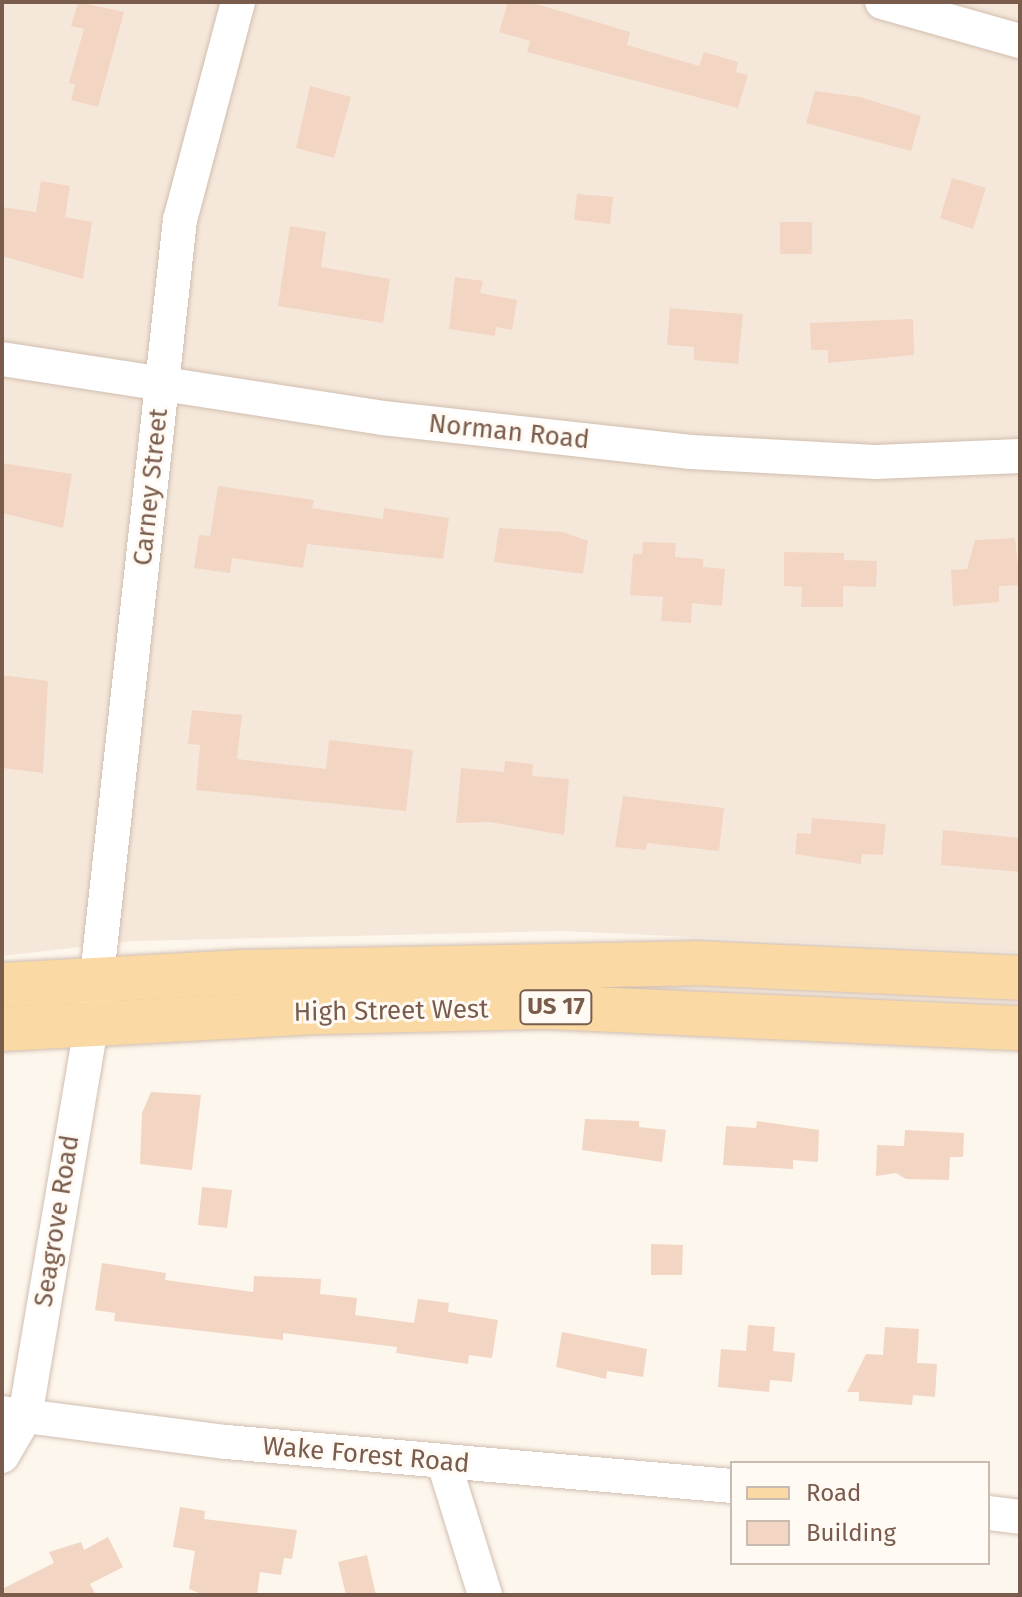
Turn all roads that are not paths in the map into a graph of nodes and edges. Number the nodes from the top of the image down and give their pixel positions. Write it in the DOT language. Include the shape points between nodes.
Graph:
graph roads {
  1 [pos="238,2"];
  2 [pos="882,2"];
  3 [pos="1020,41"];
  4 [pos="2,359"];
  5 [pos="161,385"];
  6 [pos="1020,456"];
  7 [pos="1020,978"];
  8 [pos="99,979"];
  9 [pos="2,985"];
  10 [pos="92,1022"];
  11 [pos="1020,1028"];
  12 [pos="2,1029"];
  13 [pos="14,1415"];
  14 [pos="2,1456"];
  15 [pos="444,1463"];
  16 [pos="730,1486"];
  17 [pos="990,1513"];
  18 [pos="1020,1517"];
  19 [pos="485,1595"];
  1 -- 5 [label="street, Carney Street" via="180,220"];
  2 -- 3 [label="street"];
  4 -- 5 [label="street, Norman Road"];
  5 -- 6 [label="street, Norman Road" via="383,418 747,457 876,462"];
  5 -- 8 [label="street, Carney Street"];
  7 -- 8 [label="main road, High Street West / US 17" via="694,963"];
  8 -- 9 [label="main road, High Street West / US 17"];
  8 -- 10 [label="street, Seagrove Road"];
  10 -- 11 [label="main road, High Street West / US 17" via="550,1007"];
  10 -- 12 [label="main road, High Street West / US 17"];
  10 -- 13 [label="street, Seagrove Road"];
  13 -- 14 [label="street, Seagrove Road"];
  13 -- 15 [label="street, Wake Forest Road"];
  15 -- 16 [label="street, Wake Forest Road"];
  15 -- 19 [label="street"];
  17 -- 18 [label="street"];
}
